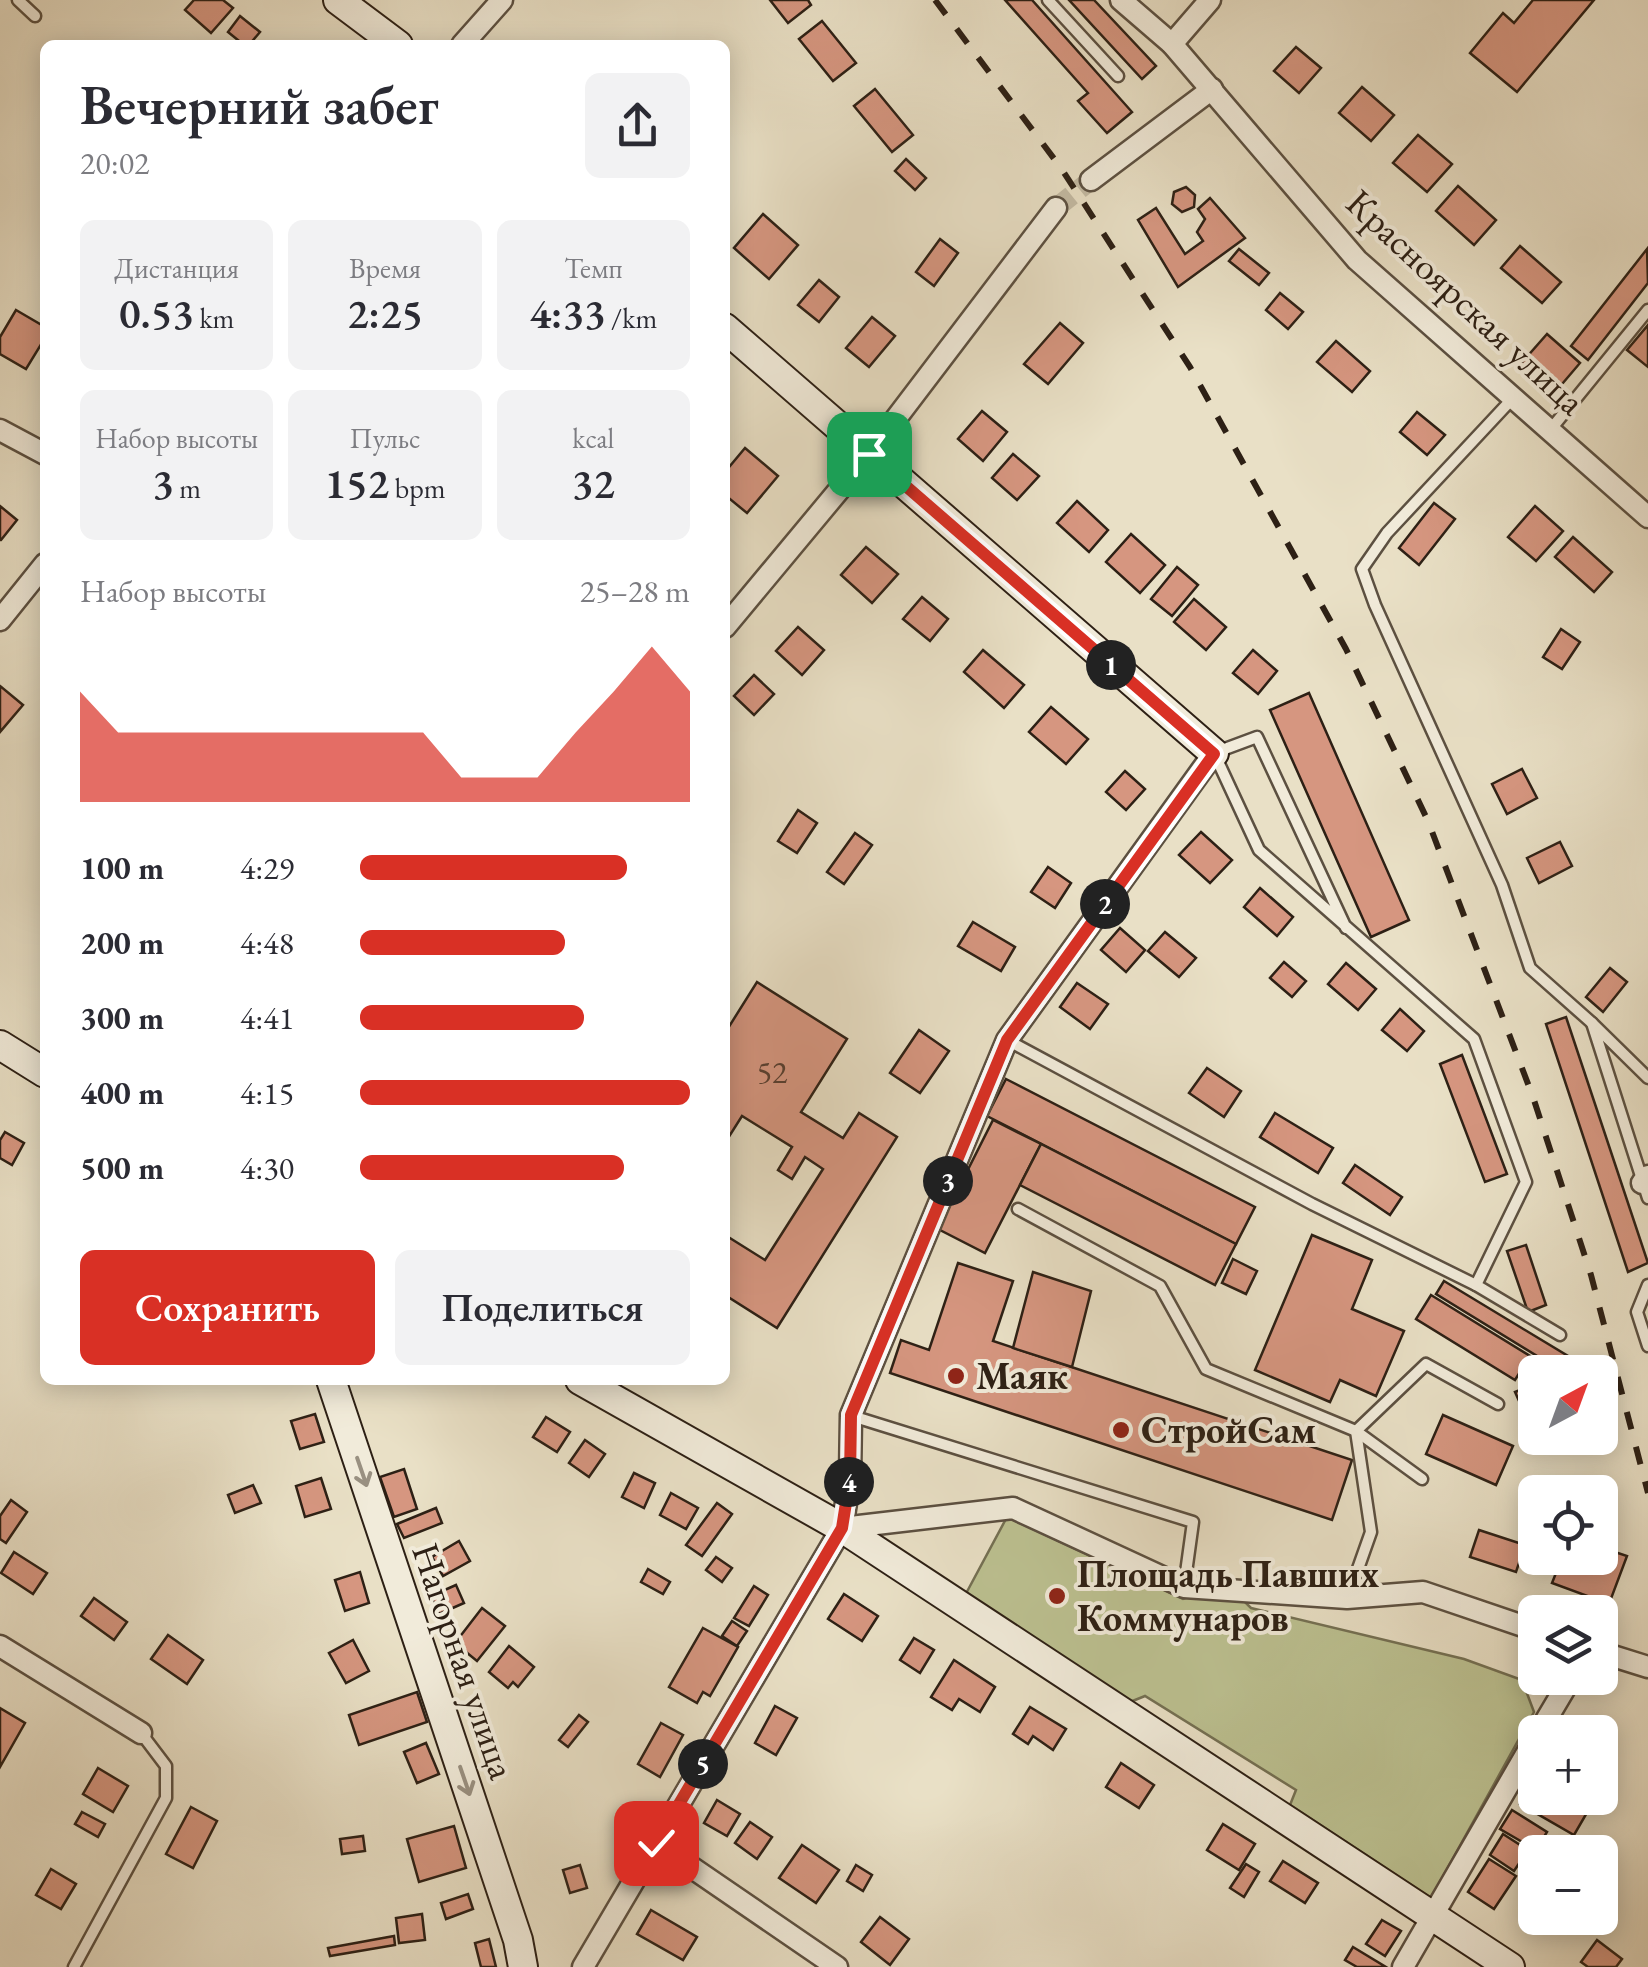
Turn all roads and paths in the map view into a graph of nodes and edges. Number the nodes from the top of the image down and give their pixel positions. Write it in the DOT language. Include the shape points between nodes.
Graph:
graph roads {
  1 [pos="18,0"];
  2 [pos="338,0"];
  3 [pos="502,0"];
  4 [pos="1048,0"];
  5 [pos="1121,0"];
  6 [pos="1210,0"];
  7 [pos="35,16"];
  8 [pos="391,40"];
  9 [pos="466,40"];
  10 [pos="1172,44"];
  11 [pos="1118,76"];
  12 [pos="1212,89"];
  13 [pos="1091,180"];
  14 [pos="1056,208"];
  15 [pos="1648,310"];
  16 [pos="730,332"];
  17 [pos="1514,397"];
  18 [pos="1551,429"];
  19 [pos="0,430"];
  20 [pos="40,451"];
  21 [pos="869,454"];
  22 [pos="1648,517"];
  23 [pos="40,570"];
  24 [pos="0,620"];
  25 [pos="730,621"];
  26 [pos="1214,754"];
  27 [pos="1346,928"];
  28 [pos="1592,1024"];
  29 [pos="1007,1040"];
  30 [pos="0,1045"];
  31 [pos="40,1070"];
  32 [pos="1648,1078"];
  33 [pos="1646,1186"];
  34 [pos="1018,1209"];
  35 [pos="1648,1284"];
  36 [pos="1476,1285"];
  37 [pos="1560,1336"];
  38 [pos="1648,1346"];
  39 [pos="333,1385"];
  40 [pos="589,1385"];
  41 [pos="1498,1404"];
  42 [pos="851,1415"];
  43 [pos="1356,1432"];
  44 [pos="1422,1479"];
  45 [pos="842,1528"];
  46 [pos="1184,1587"];
  47 [pos="1348,1598"];
  48 [pos="1518,1624"];
  49 [pos="0,1646"];
  50 [pos="1618,1658"];
  51 [pos="1648,1667"];
  52 [pos="141,1733"];
  53 [pos="1518,1768"];
  54 [pos="656,1843"];
  55 [pos="1432,1915"];
  56 [pos="74,1967"];
  57 [pos="523,1967"];
  58 [pos="583,1967"];
  59 [pos="837,1967"];
  60 [pos="1403,1967"];
  61 [pos="1510,1967"];
  1 -- 7 [label="lane"];
  2 -- 8 [label="street"];
  3 -- 9 [label="street"];
  4 -- 11 [label="lane"];
  5 -- 10 [label="street, Красноярская улица"];
  6 -- 10 [label="street"];
  10 -- 12 [label="street, Красноярская улица"];
  12 -- 13 [label="street"];
  12 -- 17 [label="street, Красноярская улица" via="1357,260"];
  14 -- 21 [label="street"];
  15 -- 18 [label="lane"];
  16 -- 21 [label="street"];
  17 -- 18 [label="street, Красноярская улица"];
  17 -- 28 [label="lane" via="1387,532 1362,569 1502,885 1530,968"];
  18 -- 22 [label="street, Красноярская улица"];
  19 -- 20 [label="street"];
  21 -- 25 [label="street"];
  21 -- 26 [label="street"];
  23 -- 24 [label="street"];
  26 -- 27 [label="lane" via="1259,850"];
  26 -- 27 [label="lane" via="1257,737"];
  26 -- 29 [label="street"];
  27 -- 36 [label="lane" via="1474,1039 1526,1182"];
  28 -- 32 [label="lane"];
  28 -- 33 [label="lane"];
  29 -- 36 [label="lane"];
  29 -- 42 [label="street"];
  30 -- 31 [label="street"];
  34 -- 43 [label="lane" via="1160,1286 1206,1369"];
  35 -- 38 [label="lane" via="1636,1312"];
  36 -- 37 [label="lane"];
  39 -- 57 [label="street, Нагорная улица, one-way"];
  40 -- 45 [label="street"];
  41 -- 43 [label="lane" via="1426,1364"];
  42 -- 45 [label="street"];
  42 -- 46 [label="lane" via="1193,1522"];
  43 -- 44 [label="lane"];
  43 -- 47 [label="lane" via="1371,1532"];
  45 -- 46 [label="street" via="1013,1508"];
  45 -- 54 [label="street"];
  45 -- 55 [label="street"];
  46 -- 47 [label="street"];
  47 -- 48 [label="street" via="1423,1592"];
  49 -- 52 [label="street"];
  50 -- 51 [label="street"];
  52 -- 56 [label="lane" via="166,1766 166,1798"];
  53 -- 55 [label="street"];
  54 -- 58 [label="street"];
  54 -- 59 [label="street"];
  55 -- 60 [label="street"];
  55 -- 61 [label="street"];
}
